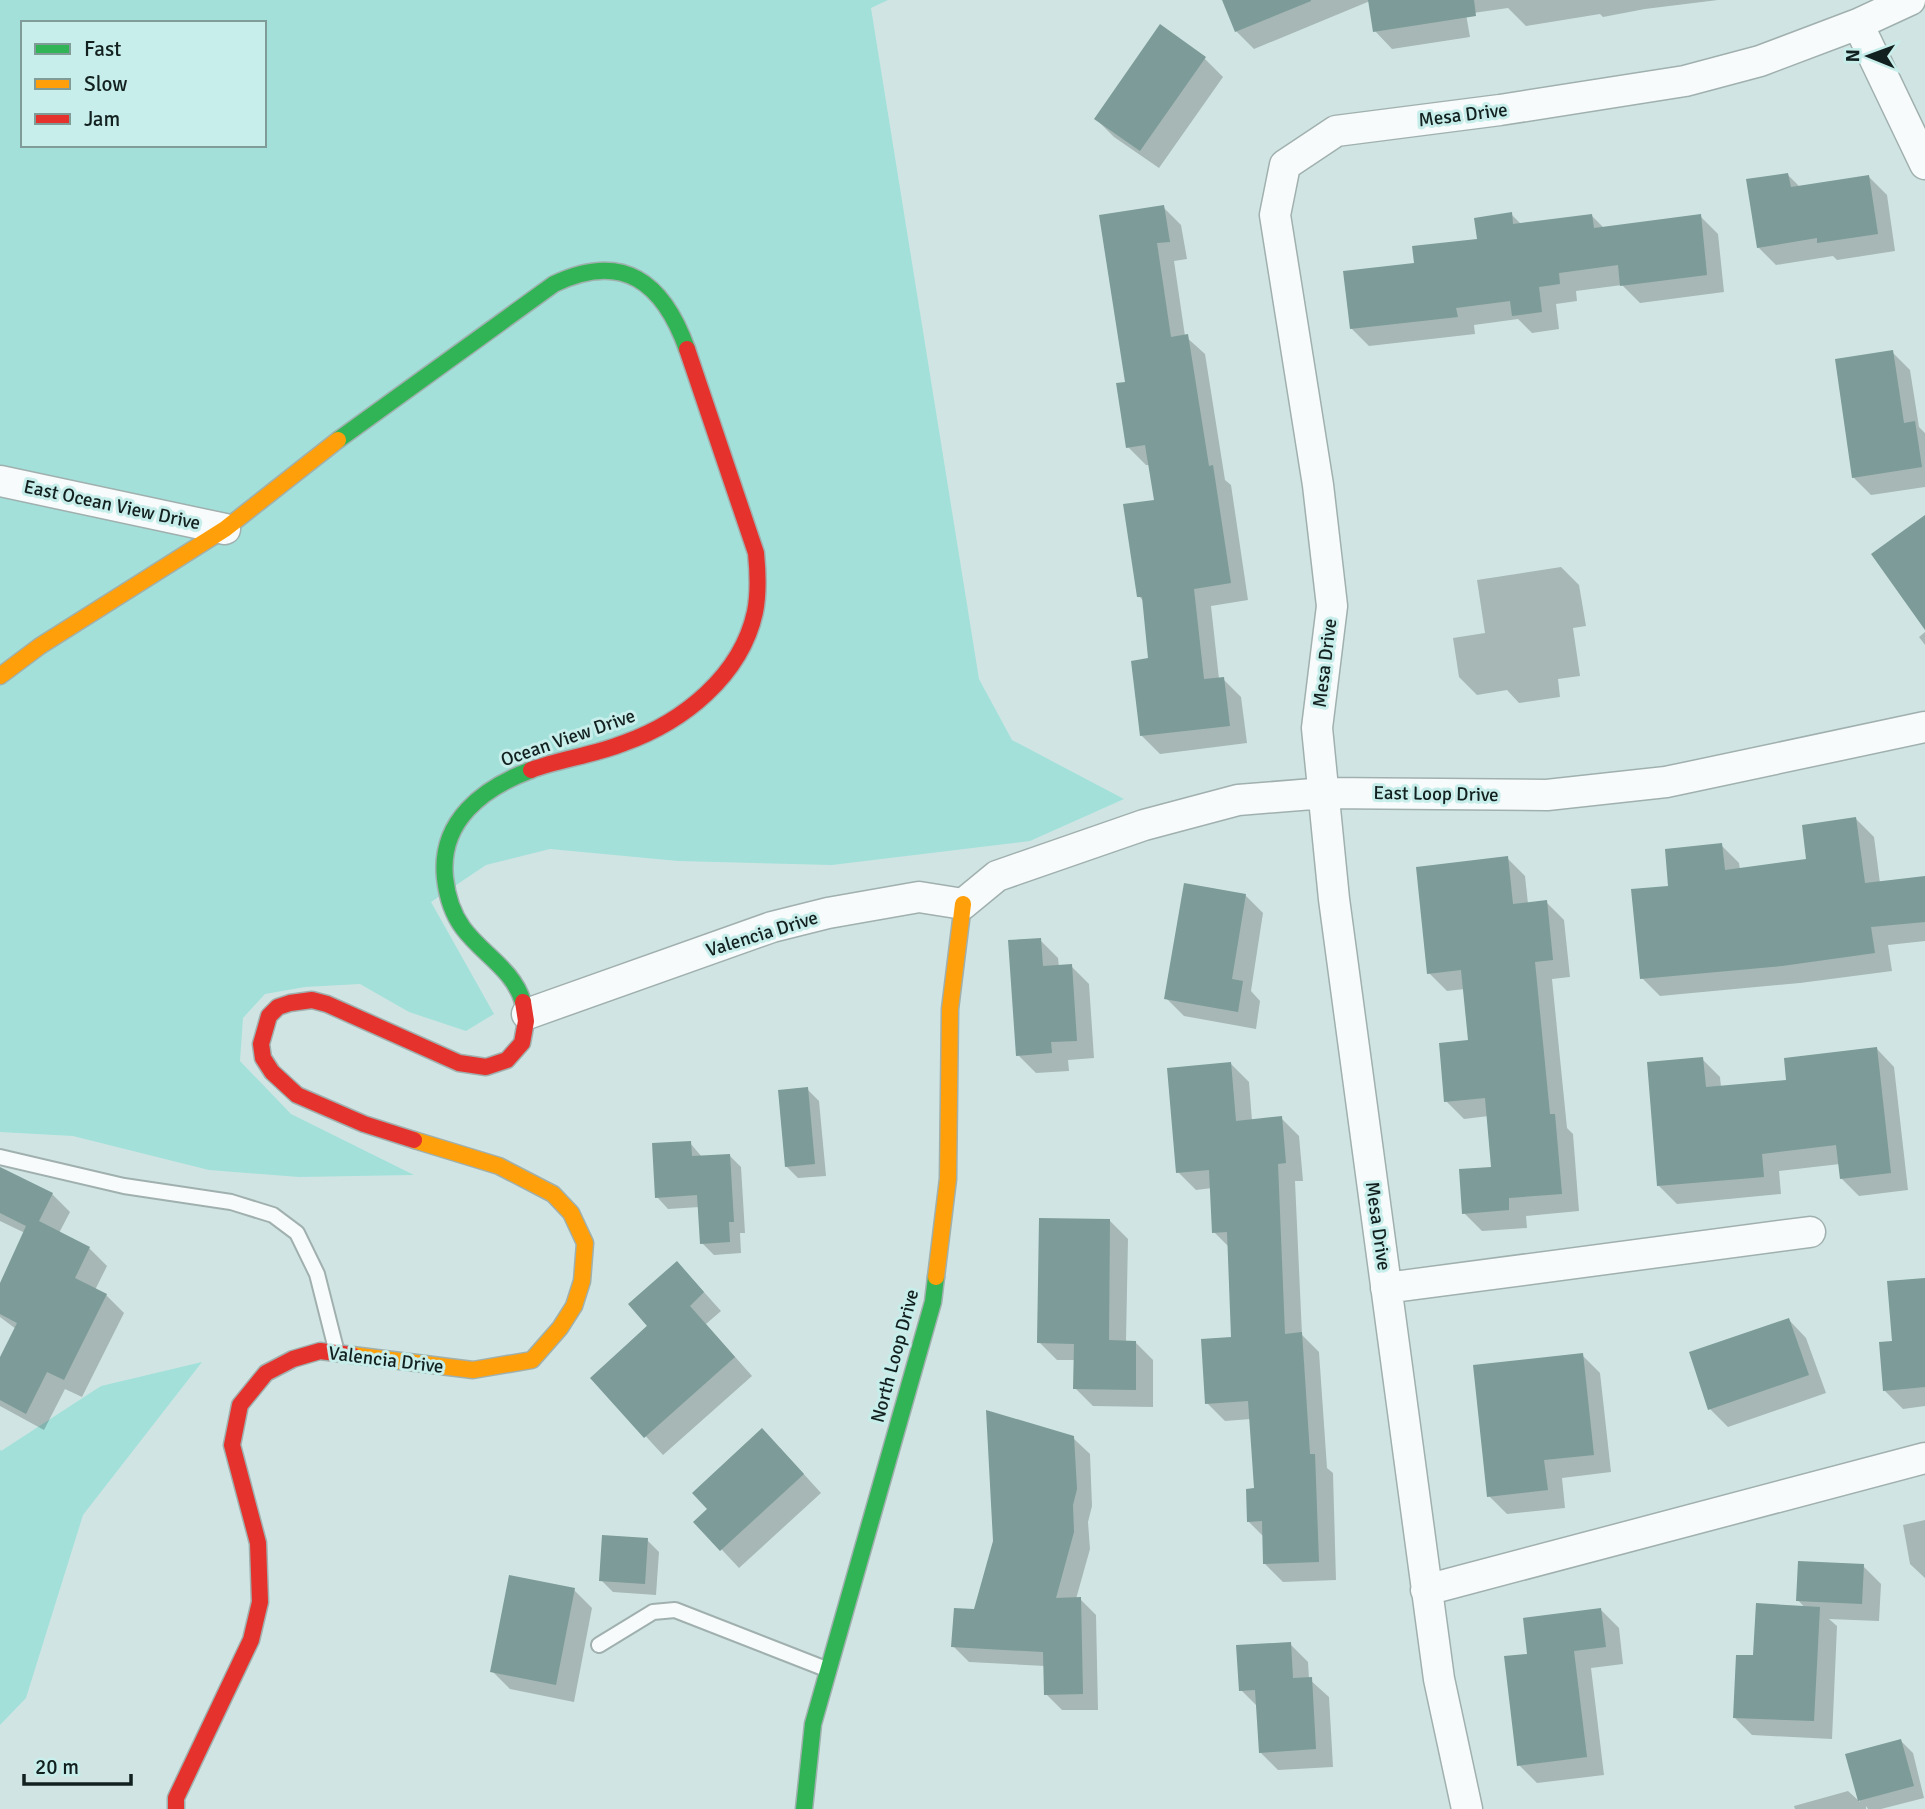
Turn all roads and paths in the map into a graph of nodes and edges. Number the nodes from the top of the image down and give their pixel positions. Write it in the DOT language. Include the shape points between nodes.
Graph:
graph roads {
  1 [pos="1910,0"];
  2 [pos="1858,24"];
  3 [pos="1925,164"];
  4 [pos="0,481"];
  5 [pos="225,529"];
  6 [pos="0,676"];
  7 [pos="1925,727"];
  8 [pos="1325,793"];
  9 [pos="963,904"];
  10 [pos="527,1014"];
  11 [pos="0,1157"];
  12 [pos="1810,1232"];
  13 [pos="1386,1287"];
  14 [pos="337,1354"];
  15 [pos="1925,1458"];
  16 [pos="1426,1590"];
  17 [pos="599,1644"];
  18 [pos="827,1669"];
  19 [pos="176,1809"];
  20 [pos="804,1809"];
  21 [pos="1467,1809"];
  1 -- 2 [label="street, Mesa Drive"];
  2 -- 3 [label="street"];
  2 -- 8 [label="street, Mesa Drive" via="1760,61 1685,81 1336,131 1285,165 1275,215 1318,485 1332,606 1317,728"];
  4 -- 5 [label="street, East Ocean View Drive"];
  5 -- 6 [label="street, Ocean View Drive"];
  5 -- 10 [label="street, Ocean View Drive" via="320,453 554,284 576,273 602,269 649,285 666,304 681,333 755,553 758,601 739,656 689,709 621,745 514,776 484,793 453,827 443,866 448,898 462,928 516,986"];
  7 -- 8 [label="street, East Loop Drive" via="1666,782 1547,795"];
  8 -- 9 [label="street, East Loop Drive" via="1238,800 1144,825 997,876"];
  8 -- 13 [label="street, Mesa Drive" via="1334,899"];
  9 -- 10 [label="street, Valencia Drive" via="919,897 772,927"];
  9 -- 18 [label="street, North Loop Drive" via="950,1009 948,1179 933,1302"];
  10 -- 14 [label="street, Valencia Drive" via="525,1040 515,1054 482,1067 459,1063 312,1000 278,1007 269,1016 261,1044 263,1058 297,1095 364,1124 499,1166 553,1194 571,1213 585,1243 582,1281 574,1306 532,1360 473,1370"];
  11 -- 14 [label="lane" via="124,1186 231,1202 273,1215 297,1233 317,1274"];
  12 -- 13 [label="street"];
  13 -- 16 [label="street, Mesa Drive"];
  14 -- 19 [label="street, Valencia Drive" via="320,1351 266,1373 240,1405 232,1446 258,1544 260,1602 251,1640 176,1798"];
  15 -- 16 [label="street"];
  16 -- 21 [label="street, Mesa Drive" via="1439,1679"];
  17 -- 18 [label="lane" via="653,1612 675,1610"];
  18 -- 20 [label="street, North Loop Drive" via="813,1724"];
}
